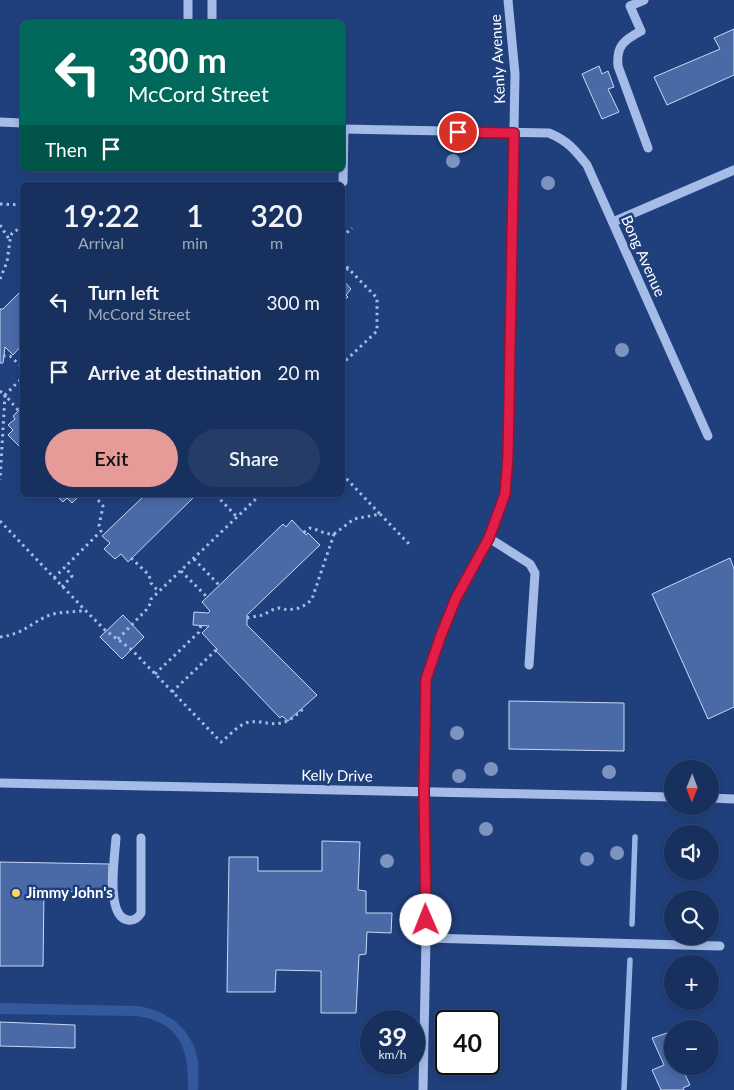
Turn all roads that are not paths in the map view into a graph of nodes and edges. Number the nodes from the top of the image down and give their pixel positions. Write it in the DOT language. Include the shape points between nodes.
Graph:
graph roads {
  1 [pos="188,0"];
  2 [pos="212,0"];
  3 [pos="508,0"];
  4 [pos="644,0"];
  5 [pos="188,20"];
  6 [pos="212,20"];
  7 [pos="0,122"];
  8 [pos="20,123"];
  9 [pos="345,129"];
  10 [pos="514,133"];
  11 [pos="648,148"];
  12 [pos="734,170"];
  13 [pos="343,172"];
  14 [pos="343,182"];
  15 [pos="613,222"];
  16 [pos="708,436"];
  17 [pos="489,538"];
  18 [pos="529,665"];
  19 [pos="0,783"];
  20 [pos="424,791"];
  21 [pos="664,797"];
  22 [pos="719,798"];
  23 [pos="734,799"];
  24 [pos="116,838"];
  25 [pos="141,838"];
  26 [pos="426,938"];
  27 [pos="720,946"];
  28 [pos="424,1090"];
  1 -- 5 [label="street"];
  2 -- 6 [label="street"];
  3 -- 10 [label="street, Kenly Avenue" via="515,74"];
  4 -- 11 [label="street" via="630,6 641,32 621,44 617,55 618,66"];
  7 -- 8 [label="street"];
  9 -- 10 [label="street, Bong Avenue"];
  10 -- 15 [label="street, Bong Avenue" via="549,133 571,146 587,165"];
  10 -- 17 [label="street, Kenly Avenue" via="508,456 505,494"];
  12 -- 15 [label="street"];
  13 -- 14 [label="street"];
  15 -- 16 [label="street, Bong Avenue"];
  17 -- 18 [label="street" via="530,564 535,573"];
  17 -- 20 [label="street, Kenly Avenue" via="456,598 426,679"];
  19 -- 20 [label="street, Kelly Drive"];
  20 -- 21 [label="street, Kelly Drive"];
  20 -- 26 [label="street, Kenly Avenue"];
  22 -- 23 [label="street"];
  24 -- 25 [label="street" via="114,905 124,920 131,920 141,913"];
  26 -- 27 [label="street"];
  26 -- 28 [label="street, Kenly Avenue"];
}
